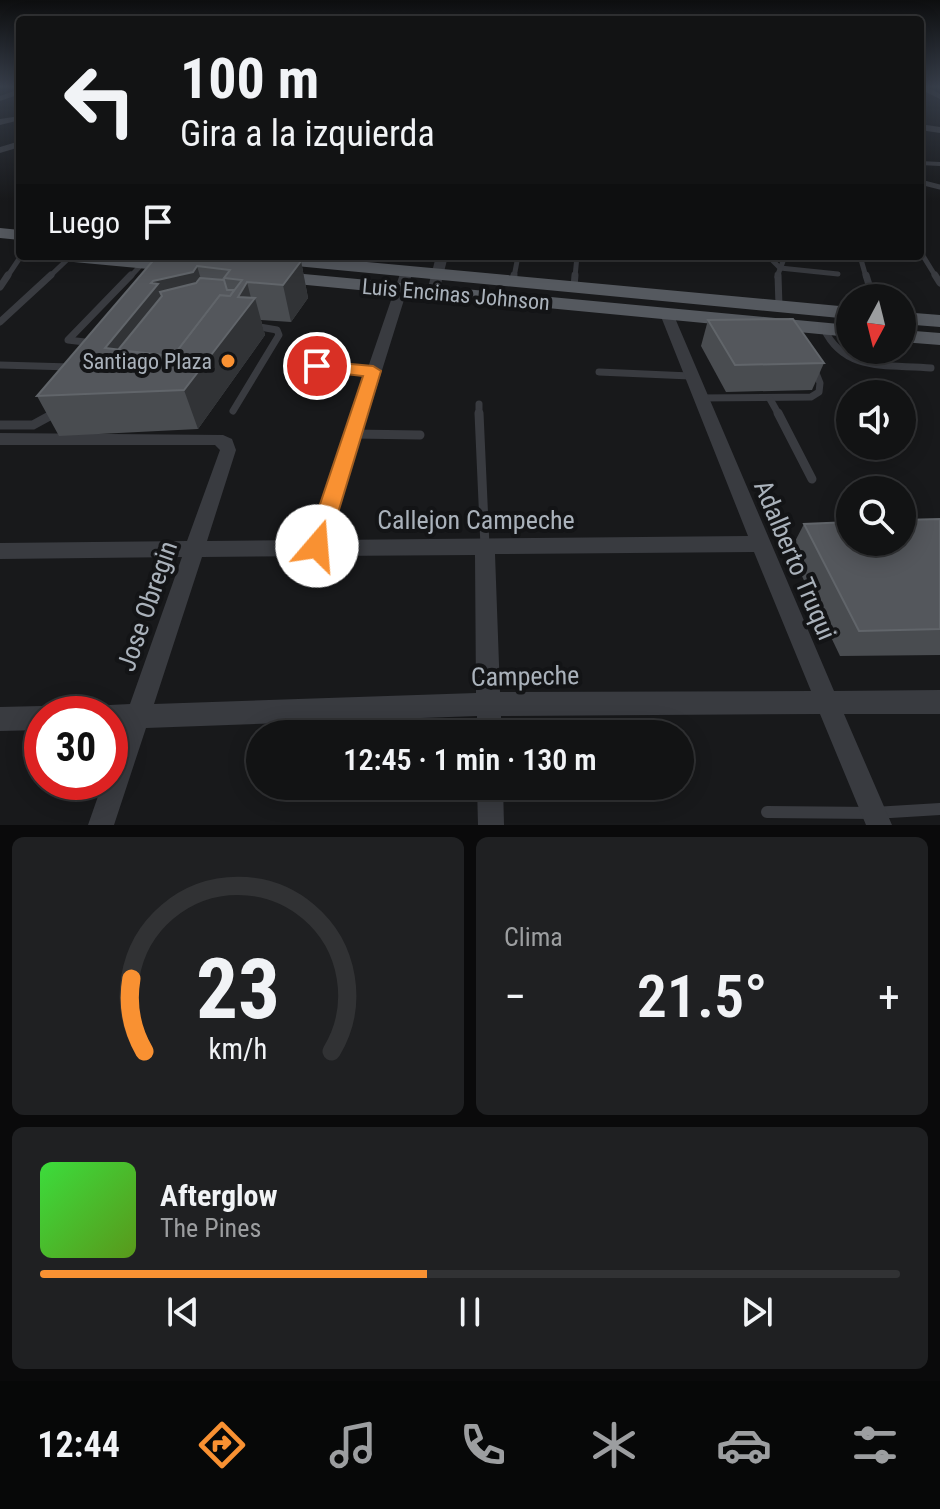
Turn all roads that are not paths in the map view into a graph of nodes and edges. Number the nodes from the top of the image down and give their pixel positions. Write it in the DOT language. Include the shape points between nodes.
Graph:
graph roads {
  1 [pos="924,257"];
  2 [pos="16,260"];
  3 [pos="67,260"];
  4 [pos="104,260"];
  5 [pos="271,260"];
  6 [pos="298,260"];
  7 [pos="517,260"];
  8 [pos="577,260"];
  9 [pos="772,260"];
  10 [pos="783,260"];
  11 [pos="861,260"];
  12 [pos="150,264"];
  13 [pos="203,264"];
  14 [pos="239,264"];
  15 [pos="780,268"];
  16 [pos="437,274"];
  17 [pos="838,274"];
  18 [pos="404,280"];
  19 [pos="513,281"];
  20 [pos="940,283"];
  21 [pos="869,284"];
  22 [pos="0,287"];
  23 [pos="574,287"];
  24 [pos="779,306"];
  25 [pos="836,312"];
  26 [pos="667,314"];
  27 [pos="916,319"];
  28 [pos="940,321"];
  29 [pos="0,322"];
  30 [pos="253,326"];
  31 [pos="824,329"];
  32 [pos="836,330"];
  33 [pos="916,337"];
  34 [pos="940,339"];
  35 [pos="96,344"];
  36 [pos="809,354"];
  37 [pos="0,365"];
  38 [pos="317,366"];
  39 [pos="76,368"];
  40 [pos="931,368"];
  41 [pos="373,371"];
  42 [pos="599,372"];
  43 [pos="690,376"];
  44 [pos="699,398"];
  45 [pos="770,399"];
  46 [pos="479,404"];
  47 [pos="64,405"];
  48 [pos="233,411"];
  49 [pos="0,425"];
  50 [pos="352,434"];
  51 [pos="420,435"];
  52 [pos="0,439"];
  53 [pos="812,479"];
  54 [pos="760,544"];
  55 [pos="317,546"];
  56 [pos="485,546"];
  57 [pos="197,548"];
  58 [pos="0,551"];
  59 [pos="829,702"];
  60 [pos="940,702"];
  61 [pos="488,704"];
  62 [pos="128,716"];
  63 [pos="138,716"];
  64 [pos="24,718"];
  65 [pos="0,719"];
  66 [pos="489,720"];
  67 [pos="490,800"];
  68 [pos="940,809"];
  69 [pos="767,812"];
  70 [pos="877,819"];
  71 [pos="101,825"];
  72 [pos="491,825"];
  1 -- 20 [label="lane"];
  2 -- 22 [label="lane"];
  3 -- 29 [label="lane"];
  4 -- 12 [label="main road"];
  5 -- 14 [label="main road, Luis Encinas Johnson"];
  6 -- 18 [label="main road, Luis Encinas Johnson"];
  7 -- 19 [label="lane"];
  8 -- 23 [label="lane"];
  9 -- 15 [label="lane"];
  10 -- 15 [label="lane"];
  11 -- 21 [label="lane"];
  12 -- 13 [label="main road"];
  12 -- 35 [label="lane" via="68,340"];
  14 -- 18 [label="main road, Luis Encinas Johnson"];
  15 -- 17 [label="lane"];
  15 -- 24 [label="lane"];
  16 -- 18 [label="main road, Luis Encinas Johnson"];
  16 -- 19 [label="main road, Luis Encinas Johnson"];
  16 -- 26 [label="main road, Luis Encinas Johnson"];
  18 -- 41 [label="street"];
  19 -- 23 [label="main road, Luis Encinas Johnson"];
  23 -- 24 [label="main road, Luis Encinas Johnson"];
  24 -- 25 [label="main road, Luis Encinas Johnson"];
  26 -- 31 [label="main road, Luis Encinas Johnson" via="801,333"];
  26 -- 43 [label="street, Adalberto Truqui"];
  27 -- 28 [label="main road"];
  30 -- 48 [label="lane" via="270,327 279,335"];
  31 -- 32 [label="main road, Luis Encinas Johnson"];
  31 -- 40 [label="lane" via="842,357"];
  33 -- 34 [label="main road"];
  36 -- 45 [label="lane" via="819,392"];
  37 -- 39 [label="lane"];
  38 -- 41 [label="lane"];
  41 -- 50 [label="street"];
  42 -- 43 [label="lane"];
  43 -- 44 [label="street, Adalberto Truqui"];
  44 -- 45 [label="lane"];
  44 -- 54 [label="street, Adalberto Truqui"];
  45 -- 53 [label="lane"];
  46 -- 56 [label="lane"];
  47 -- 49 [label="lane" via="33,425"];
  50 -- 51 [label="lane"];
  50 -- 55 [label="street"];
  52 -- 57 [label="street, Jose Obregin" via="226,443"];
  54 -- 56 [label="street, Callejon Campeche"];
  54 -- 59 [label="street, Adalberto Truqui"];
  55 -- 56 [label="street, Callejon Campeche"];
  55 -- 57 [label="street, Callejon Campeche"];
  56 -- 61 [label="street"];
  57 -- 58 [label="street, Callejon Campeche"];
  57 -- 63 [label="street, Jose Obregin"];
  59 -- 60 [label="street, Campeche"];
  59 -- 61 [label="street, Campeche"];
  59 -- 70 [label="street, Adalberto Truqui"];
  61 -- 63 [label="street, Campeche"];
  61 -- 66 [label="street"];
  62 -- 63 [label="street, Campeche"];
  63 -- 71 [label="street, Jose Obregin"];
  64 -- 65 [label="street"];
  67 -- 72 [label="street"];
  68 -- 70 [label="lane"];
  69 -- 70 [label="lane"];
}
